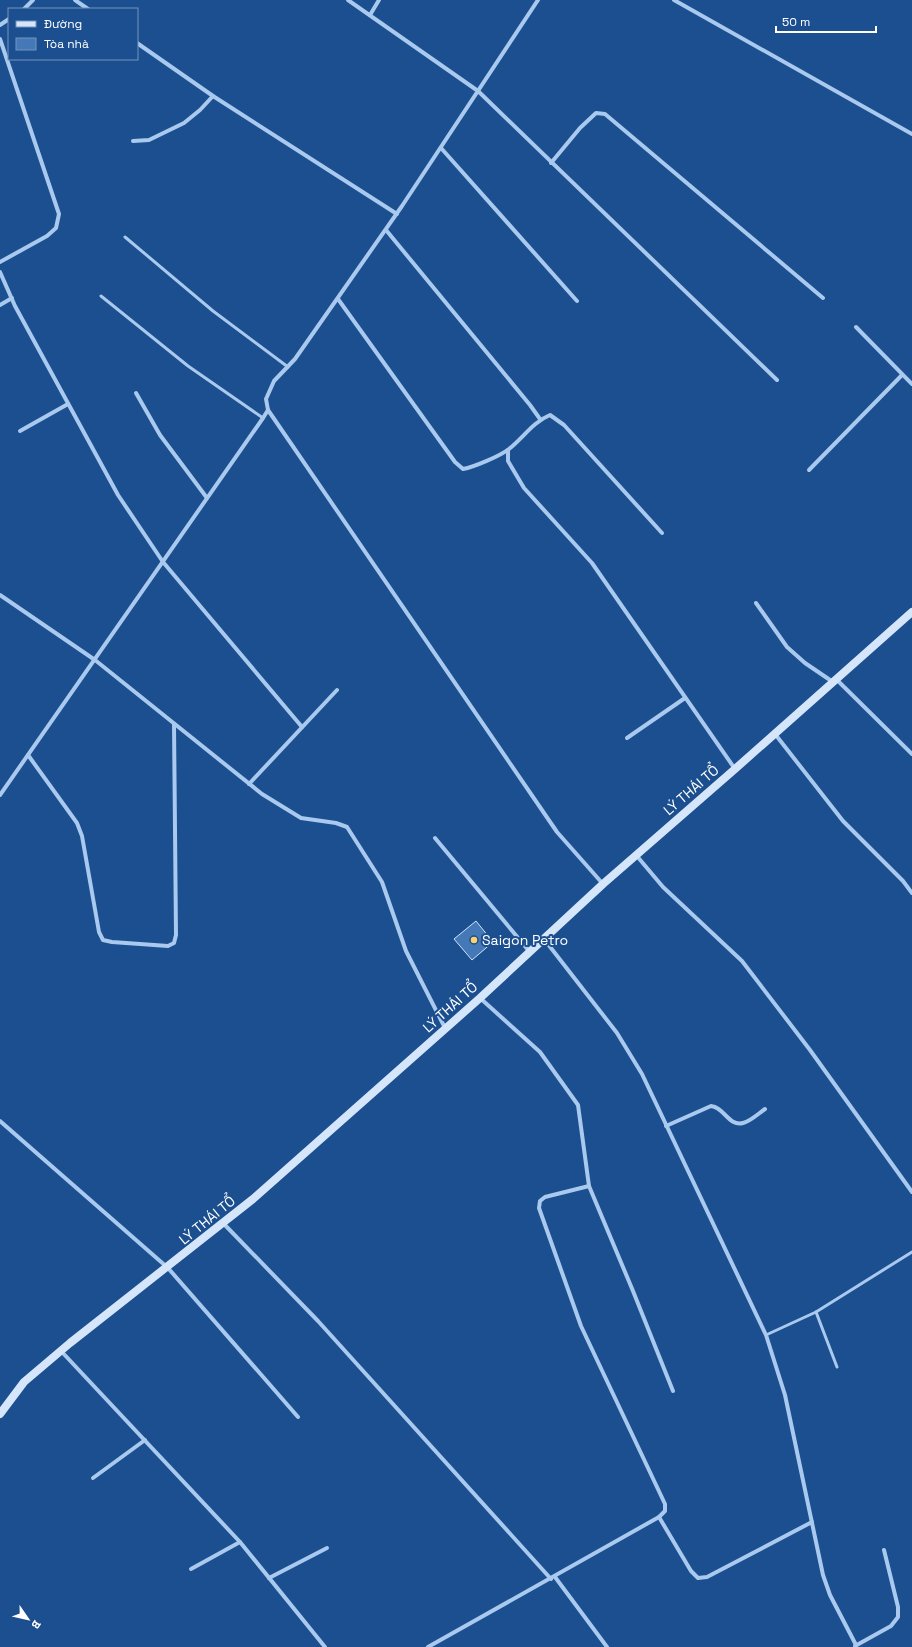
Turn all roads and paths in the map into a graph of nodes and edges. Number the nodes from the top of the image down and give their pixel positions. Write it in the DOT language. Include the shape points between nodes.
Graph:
graph roads {
  1 [pos="33,0"];
  2 [pos="76,0"];
  3 [pos="348,0"];
  4 [pos="380,0"];
  5 [pos="538,0"];
  6 [pos="674,0"];
  7 [pos="25,8"];
  8 [pos="87,8"];
  9 [pos="370,15"];
  10 [pos="0,39"];
  11 [pos="138,44"];
  12 [pos="478,91"];
  13 [pos="213,96"];
  14 [pos="912,134"];
  15 [pos="133,141"];
  16 [pos="441,148"];
  17 [pos="551,163"];
  18 [pos="397,214"];
  19 [pos="386,230"];
  20 [pos="125,237"];
  21 [pos="0,262"];
  22 [pos="0,272"];
  23 [pos="101,296"];
  24 [pos="12,298"];
  25 [pos="823,298"];
  26 [pos="338,299"];
  27 [pos="578,301"];
  28 [pos="0,306"];
  29 [pos="856,327"];
  30 [pos="288,367"];
  31 [pos="902,375"];
  32 [pos="777,380"];
  33 [pos="912,384"];
  34 [pos="136,393"];
  35 [pos="68,404"];
  36 [pos="268,410"];
  37 [pos="263,418"];
  38 [pos="540,419"];
  39 [pos="20,430"];
  40 [pos="508,450"];
  41 [pos="809,470"];
  42 [pos="207,498"];
  43 [pos="662,533"];
  44 [pos="163,562"];
  45 [pos="0,595"];
  46 [pos="756,603"];
  47 [pos="912,612"];
  48 [pos="95,660"];
  49 [pos="835,680"];
  50 [pos="337,690"];
  51 [pos="685,698"];
  52 [pos="174,724"];
  53 [pos="302,727"];
  54 [pos="775,734"];
  55 [pos="627,738"];
  56 [pos="912,754"];
  57 [pos="28,755"];
  58 [pos="735,769"];
  59 [pos="249,784"];
  60 [pos="0,795"];
  61 [pos="435,838"];
  62 [pos="636,855"];
  63 [pos="603,884"];
  64 [pos="912,893"];
  65 [pos="544,938"];
  66 [pos="529,951"];
  67 [pos="480,998"];
  68 [pos="445,1028"];
  69 [pos="765,1109"];
  70 [pos="0,1121"];
  71 [pos="666,1126"];
  72 [pos="589,1186"];
  73 [pos="912,1192"];
  74 [pos="223,1224"];
  75 [pos="912,1252"];
  76 [pos="168,1268"];
  77 [pos="816,1312"];
  78 [pos="766,1335"];
  79 [pos="61,1351"];
  80 [pos="837,1367"];
  81 [pos="673,1391"];
  82 [pos="0,1414"];
  83 [pos="298,1417"];
  84 [pos="145,1440"];
  85 [pos="93,1478"];
  86 [pos="659,1517"];
  87 [pos="812,1522"];
  88 [pos="240,1542"];
  89 [pos="327,1548"];
  90 [pos="884,1550"];
  91 [pos="191,1569"];
  92 [pos="269,1578"];
  93 [pos="553,1578"];
  94 [pos="856,1646"];
  95 [pos="325,1647"];
  96 [pos="428,1647"];
  97 [pos="607,1647"];
  1 -- 7 [label="street"];
  2 -- 8 [label="street"];
  3 -- 9 [label="street"];
  4 -- 9 [label="street"];
  5 -- 12 [label="street"];
  6 -- 14 [label="street"];
  9 -- 12 [label="street"];
  10 -- 21 [label="street" via="59,214 56,228 47,236"];
  11 -- 13 [label="street"];
  12 -- 16 [label="street"];
  12 -- 17 [label="street"];
  13 -- 15 [label="street" via="184,123 149,140"];
  13 -- 18 [label="street"];
  16 -- 18 [label="street"];
  16 -- 27 [label="street"];
  17 -- 25 [label="street" via="596,113 604,114 612,118"];
  17 -- 32 [label="street"];
  18 -- 19 [label="street"];
  19 -- 26 [label="street"];
  19 -- 38 [label="street"];
  20 -- 30 [label="lane" via="213,311"];
  22 -- 24 [label="street"];
  23 -- 37 [label="lane" via="188,366"];
  24 -- 28 [label="street"];
  24 -- 35 [label="street"];
  26 -- 30 [label="street"];
  26 -- 40 [label="street" via="455,462 463,468 472,468"];
  29 -- 31 [label="street"];
  30 -- 36 [label="street" via="274,382 266,399"];
  31 -- 33 [label="street"];
  31 -- 41 [label="street"];
  34 -- 42 [label="street" via="160,435"];
  35 -- 39 [label="street"];
  35 -- 44 [label="street" via="118,495"];
  36 -- 37 [label="street"];
  36 -- 63 [label="street" via="557,832"];
  37 -- 42 [label="street"];
  38 -- 40 [label="street"];
  38 -- 43 [label="street" via="550,415 564,425"];
  40 -- 51 [label="street" via="508,461 524,488 592,563"];
  42 -- 44 [label="street"];
  44 -- 48 [label="street"];
  44 -- 53 [label="street"];
  45 -- 48 [label="street"];
  46 -- 49 [label="street" via="787,647 805,663"];
  47 -- 49 [label="main road, LÝ THÁI TỔ"];
  48 -- 52 [label="street"];
  48 -- 57 [label="street"];
  49 -- 54 [label="main road, LÝ THÁI TỔ"];
  49 -- 56 [label="street"];
  50 -- 53 [label="street"];
  51 -- 55 [label="street"];
  51 -- 58 [label="street"];
  52 -- 57 [label="street" via="176,936 174,943 168,946 103,940 98,932 82,836 77,823"];
  52 -- 59 [label="street"];
  53 -- 59 [label="street"];
  54 -- 58 [label="main road, LÝ THÁI TỔ"];
  54 -- 64 [label="street" via="843,821"];
  57 -- 60 [label="street"];
  58 -- 62 [label="main road, LÝ THÁI TỔ"];
  59 -- 68 [label="street" via="302,818 336,822 346,827 382,882 406,951"];
  61 -- 66 [label="street"];
  62 -- 63 [label="main road, LÝ THÁI TỔ"];
  62 -- 73 [label="street" via="663,887 742,961 810,1050"];
  63 -- 65 [label="main road, LÝ THÁI TỔ"];
  65 -- 66 [label="main road, LÝ THÁI TỔ"];
  65 -- 71 [label="street" via="617,1033 642,1074"];
  66 -- 67 [label="main road, LÝ THÁI TỔ"];
  67 -- 68 [label="main road, LÝ THÁI TỔ"];
  67 -- 72 [label="street" via="540,1052 578,1105"];
  68 -- 74 [label="main road, LÝ THÁI TỔ"];
  69 -- 71 [label="street" via="743,1123 734,1122 716,1106 711,1106"];
  70 -- 76 [label="street"];
  71 -- 78 [label="street"];
  72 -- 81 [label="street"];
  72 -- 86 [label="street" via="545,1197 540,1201 539,1208 581,1326 665,1504 664,1511"];
  74 -- 76 [label="main road, LÝ THÁI TỔ"];
  74 -- 93 [label="street" via="318,1320"];
  75 -- 77 [label="lane"];
  76 -- 79 [label="main road, LÝ THÁI TỔ"];
  76 -- 83 [label="street"];
  77 -- 78 [label="lane"];
  77 -- 80 [label="lane"];
  78 -- 87 [label="street" via="785,1395"];
  79 -- 82 [label="main road, LÝ THÁI TỔ" via="24,1382"];
  79 -- 84 [label="street"];
  84 -- 85 [label="street"];
  84 -- 88 [label="street"];
  86 -- 87 [label="street" via="691,1571 698,1578 708,1577"];
  86 -- 93 [label="street"];
  87 -- 94 [label="street" via="823,1575 830,1595"];
  88 -- 91 [label="street"];
  88 -- 92 [label="street"];
  89 -- 92 [label="street"];
  90 -- 94 [label="street" via="898,1607 898,1617 891,1626"];
  92 -- 95 [label="street"];
  93 -- 96 [label="street"];
  93 -- 97 [label="street"];
}
